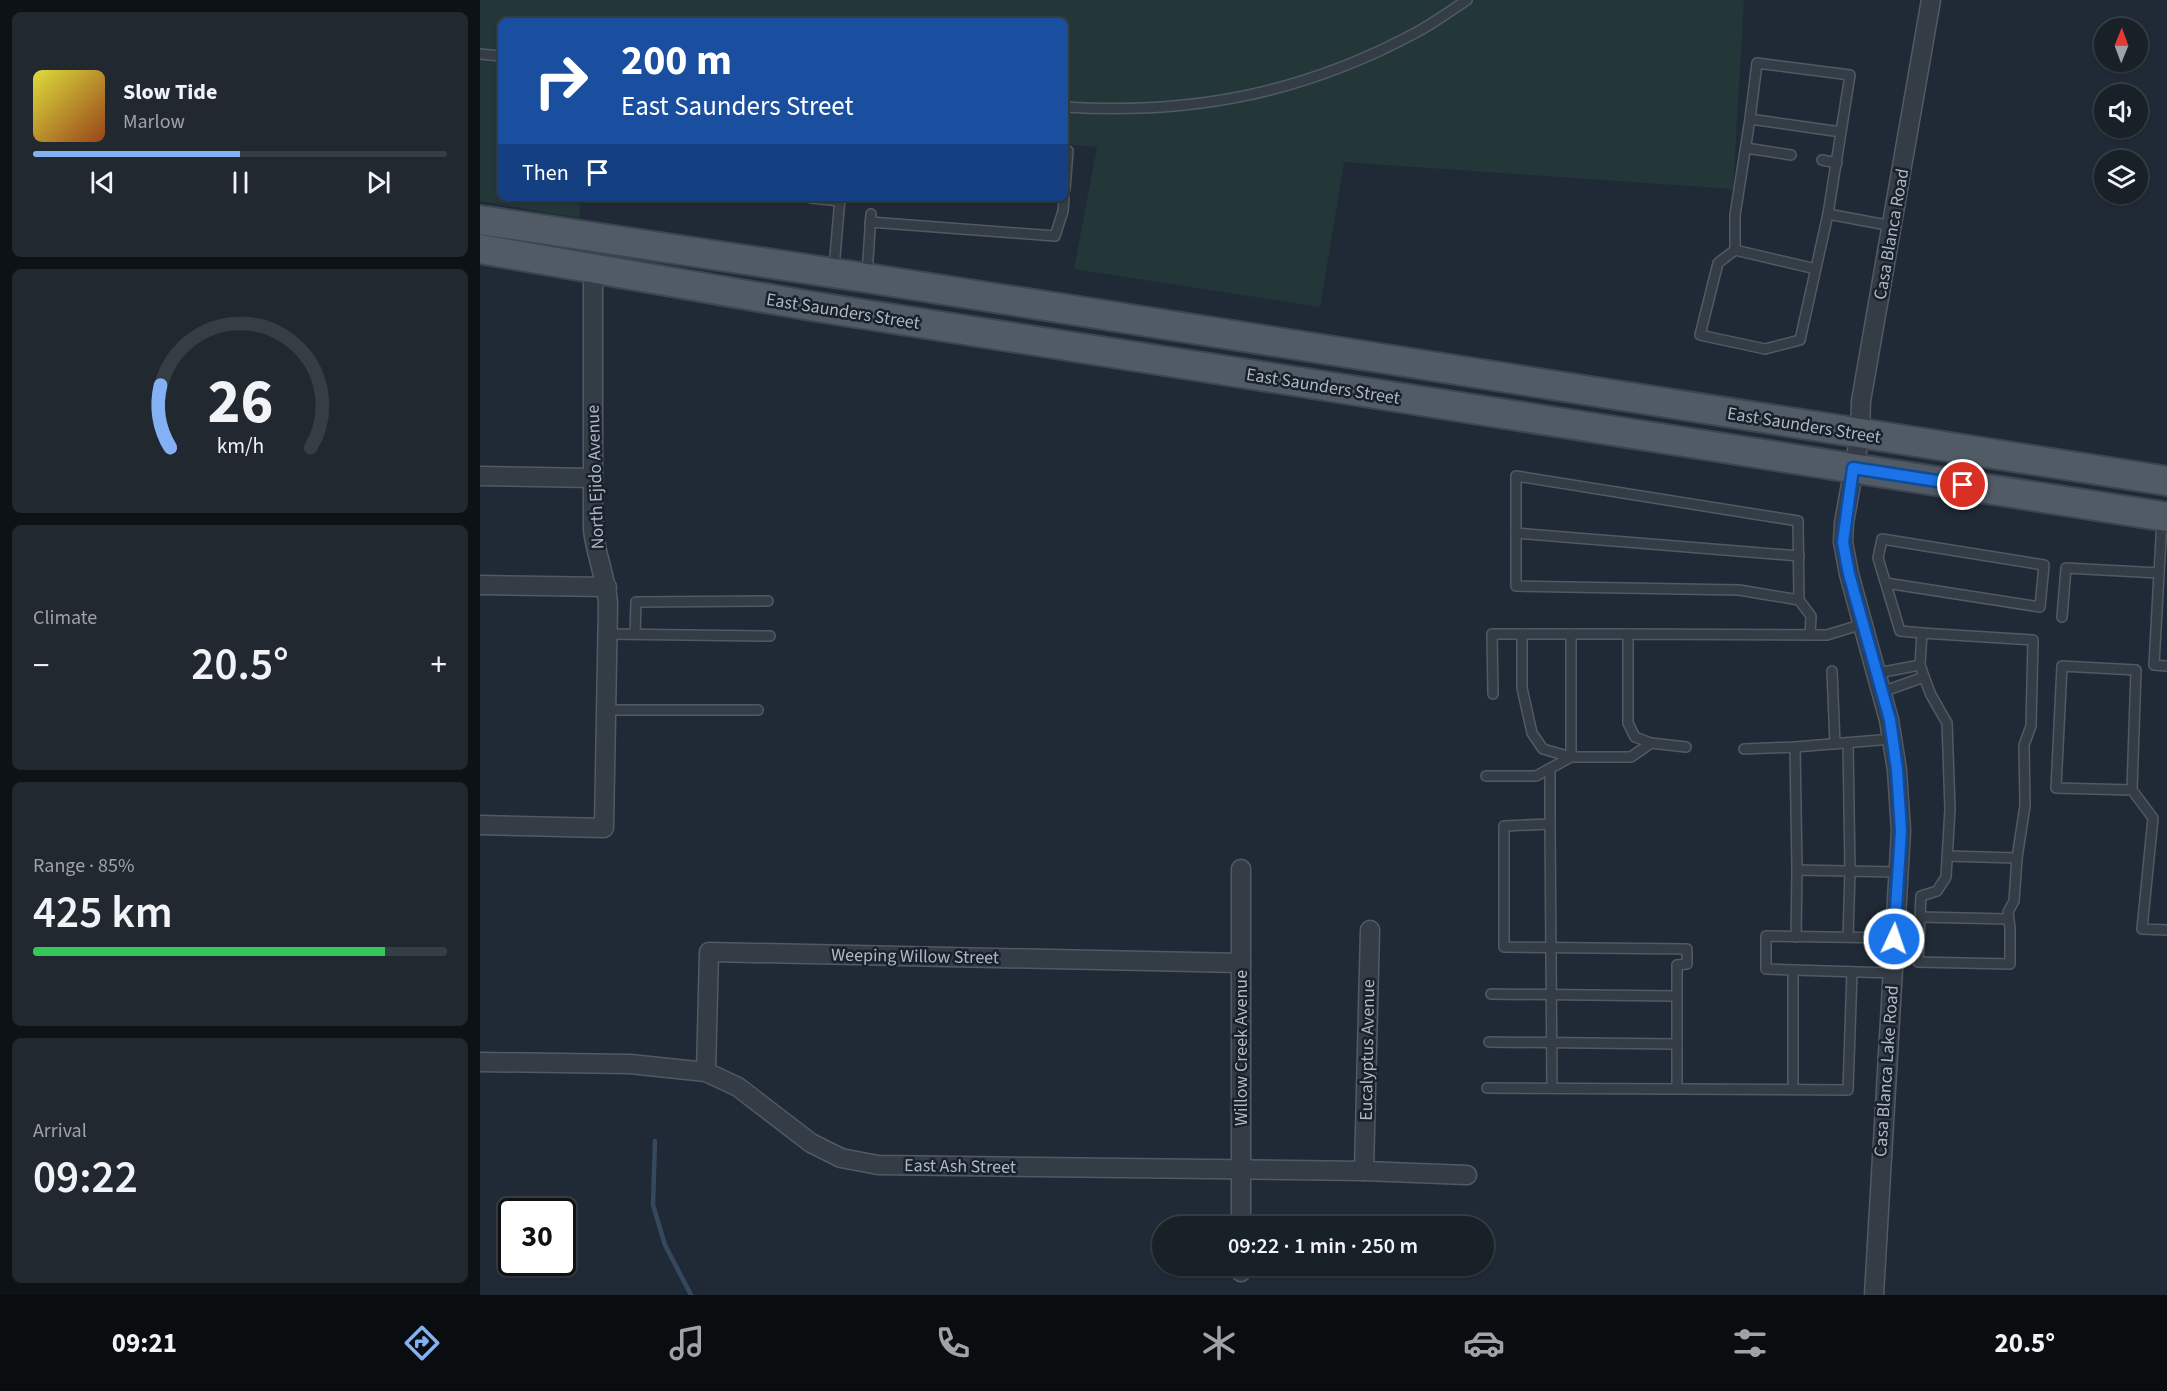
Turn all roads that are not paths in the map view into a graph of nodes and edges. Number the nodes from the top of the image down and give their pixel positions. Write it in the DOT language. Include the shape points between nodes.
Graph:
graph roads {
  1 [pos="1467,0"];
  2 [pos="1931,0"];
  3 [pos="480,54"];
  4 [pos="498,56"];
  5 [pos="1068,107"];
  6 [pos="1750,119"];
  7 [pos="1841,132"];
  8 [pos="1746,148"];
  9 [pos="1791,155"];
  10 [pos="1822,160"];
  11 [pos="1837,163"];
  12 [pos="840,201"];
  13 [pos="1064,201"];
  14 [pos="1828,214"];
  15 [pos="480,220"];
  16 [pos="1892,226"];
  17 [pos="480,249"];
  18 [pos="1735,250"];
  19 [pos="593,268"];
  20 [pos="1816,269"];
  21 [pos="834,274"];
  22 [pos="867,278"];
  23 [pos="985,297"];
  24 [pos="1860,434"];
  25 [pos="1853,468"];
  26 [pos="480,476"];
  27 [pos="593,478"];
  28 [pos="2167,481"];
  29 [pos="2164,517"];
  30 [pos="1516,533"];
  31 [pos="1799,556"];
  32 [pos="2159,573"];
  33 [pos="1886,583"];
  34 [pos="480,585"];
  35 [pos="607,587"];
  36 [pos="1799,600"];
  37 [pos="768,601"];
  38 [pos="2062,617"];
  39 [pos="1863,624"];
  40 [pos="1522,633"];
  41 [pos="1922,633"];
  42 [pos="608,634"];
  43 [pos="635,634"];
  44 [pos="1571,634"];
  45 [pos="1628,634"];
  46 [pos="1810,635"];
  47 [pos="770,636"];
  48 [pos="1920,665"];
  49 [pos="2154,665"];
  50 [pos="2167,666"];
  51 [pos="2136,670"];
  52 [pos="1832,671"];
  53 [pos="1878,673"];
  54 [pos="1924,678"];
  55 [pos="1882,692"];
  56 [pos="1492,694"];
  57 [pos="606,710"];
  58 [pos="758,711"];
  59 [pos="1892,739"];
  60 [pos="1848,742"];
  61 [pos="1651,744"];
  62 [pos="1835,744"];
  63 [pos="1686,747"];
  64 [pos="1795,747"];
  65 [pos="1744,748"];
  66 [pos="1570,757"];
  67 [pos="1550,769"];
  68 [pos="1486,776"];
  69 [pos="2132,790"];
  70 [pos="480,825"];
  71 [pos="1550,825"];
  72 [pos="1947,856"];
  73 [pos="2016,858"];
  74 [pos="1241,869"];
  75 [pos="1797,870"];
  76 [pos="1850,871"];
  77 [pos="1898,872"];
  78 [pos="1920,917"];
  79 [pos="2008,919"];
  80 [pos="1370,930"];
  81 [pos="2167,930"];
  82 [pos="1796,936"];
  83 [pos="1848,937"];
  84 [pos="1894,939"];
  85 [pos="1552,947"];
  86 [pos="1241,963"];
  87 [pos="1793,970"];
  88 [pos="1852,972"];
  89 [pos="1892,973"];
  90 [pos="1491,994"];
  91 [pos="1552,995"];
  92 [pos="1676,996"];
  93 [pos="1489,1042"];
  94 [pos="1552,1042"];
  95 [pos="1677,1044"];
  96 [pos="480,1062"];
  97 [pos="706,1072"];
  98 [pos="1487,1088"];
  99 [pos="1552,1088"];
  100 [pos="1677,1088"];
  101 [pos="1793,1089"];
  102 [pos="1241,1170"];
  103 [pos="1364,1171"];
  104 [pos="1467,1175"];
  105 [pos="1241,1216"];
  106 [pos="1874,1291"];
  1 -- 5 [label="lane" via="1419,31 1359,61 1303,82 1189,105 1137,110"];
  2 -- 16 [label="street, Casa Blanca Road"];
  3 -- 4 [label="lane"];
  6 -- 7 [label="lane"];
  6 -- 7 [label="lane" via="1757,63 1800,67 1850,75"];
  6 -- 8 [label="lane"];
  7 -- 11 [label="lane"];
  8 -- 9 [label="lane"];
  8 -- 18 [label="lane" via="1735,215"];
  10 -- 11 [label="lane"];
  11 -- 14 [label="lane"];
  12 -- 21 [label="lane"];
  13 -- 22 [label="lane" via="1055,236 871,218"];
  14 -- 16 [label="lane"];
  14 -- 20 [label="lane"];
  15 -- 21 [label="main road, East Saunders Street"];
  16 -- 24 [label="street, Casa Blanca Road" via="1861,401"];
  17 -- 19 [label="main road, East Saunders Street"];
  18 -- 20 [label="lane"];
  18 -- 20 [label="lane" via="1718,263 1700,335 1765,349 1800,340"];
  19 -- 23 [label="main road" via="604,256 909,302"];
  19 -- 25 [label="main road, East Saunders Street" via="823,308"];
  19 -- 27 [label="street, North Ejido Avenue"];
  21 -- 22 [label="main road, East Saunders Street"];
  22 -- 23 [label="main road, East Saunders Street"];
  23 -- 24 [label="main road, East Saunders Street"];
  24 -- 25 [label="street, Casa Blanca Road"];
  24 -- 28 [label="main road, East Saunders Street"];
  25 -- 29 [label="main road, East Saunders Street"];
  25 -- 39 [label="street, Casa Blanca Lake Road" via="1843,542"];
  26 -- 27 [label="street"];
  27 -- 35 [label="street, North Ejido Avenue" via="593,530"];
  29 -- 32 [label="lane"];
  30 -- 31 [label="lane"];
  30 -- 31 [label="lane" via="1516,477 1798,521"];
  30 -- 36 [label="lane" via="1516,586 1739,590"];
  31 -- 36 [label="lane"];
  32 -- 38 [label="lane" via="2066,568"];
  32 -- 49 [label="lane"];
  33 -- 33 [label="lane" via="1878,558 1882,539 2044,565 2040,607"];
  33 -- 41 [label="lane" via="1900,631"];
  34 -- 35 [label="street"];
  35 -- 42 [label="street, North Ejido Avenue"];
  36 -- 46 [label="lane" via="1811,616"];
  37 -- 43 [label="lane" via="636,602"];
  39 -- 46 [label="lane" via="1827,635"];
  39 -- 53 [label="street, Casa Blanca Lake Road"];
  40 -- 44 [label="lane"];
  40 -- 56 [label="lane" via="1492,634"];
  40 -- 66 [label="lane" via="1522,688 1532,733 1543,749"];
  41 -- 48 [label="lane"];
  41 -- 73 [label="lane" via="2033,640 2031,726 2024,745 2025,806"];
  42 -- 43 [label="lane"];
  42 -- 57 [label="street, North Ejido Avenue"];
  43 -- 47 [label="lane"];
  44 -- 45 [label="lane"];
  44 -- 66 [label="lane"];
  45 -- 46 [label="lane"];
  45 -- 61 [label="lane" via="1628,723 1635,737"];
  48 -- 53 [label="lane"];
  48 -- 54 [label="lane"];
  49 -- 50 [label="lane"];
  49 -- 51 [label="lane"];
  51 -- 69 [label="lane"];
  51 -- 69 [label="lane" via="2062,666 2056,788"];
  52 -- 62 [label="lane"];
  53 -- 55 [label="street, Casa Blanca Lake Road"];
  54 -- 55 [label="lane"];
  54 -- 72 [label="lane" via="1947,723"];
  55 -- 59 [label="street, Casa Blanca Lake Road"];
  57 -- 58 [label="lane"];
  57 -- 70 [label="street, North Ejido Avenue" via="604,828"];
  59 -- 60 [label="lane"];
  59 -- 77 [label="street, Casa Blanca Lake Road" via="1901,831"];
  60 -- 62 [label="lane"];
  60 -- 76 [label="lane"];
  61 -- 63 [label="lane"];
  61 -- 66 [label="lane" via="1631,758"];
  62 -- 64 [label="lane"];
  64 -- 65 [label="lane"];
  64 -- 75 [label="lane"];
  66 -- 67 [label="lane"];
  67 -- 68 [label="lane" via="1536,776"];
  67 -- 71 [label="lane"];
  69 -- 81 [label="lane" via="2153,818 2142,928"];
  71 -- 85 [label="lane"];
  71 -- 85 [label="lane" via="1504,825 1504,947"];
  72 -- 73 [label="lane"];
  72 -- 78 [label="lane" via="1946,877 1937,891 1921,896"];
  73 -- 79 [label="lane" via="2014,901"];
  74 -- 86 [label="street, Willow Creek Avenue"];
  75 -- 76 [label="lane"];
  75 -- 82 [label="lane"];
  76 -- 77 [label="lane"];
  76 -- 83 [label="lane"];
  77 -- 84 [label="street, Casa Blanca Lake Road"];
  78 -- 79 [label="lane"];
  78 -- 79 [label="lane" via="1918,962 2010,964"];
  80 -- 103 [label="street, Eucalyptus Avenue"];
  82 -- 83 [label="lane"];
  82 -- 87 [label="lane" via="1766,936 1766,969"];
  83 -- 84 [label="lane"];
  84 -- 89 [label="street, Casa Blanca Lake Road"];
  85 -- 91 [label="lane"];
  85 -- 92 [label="lane" via="1687,950 1687,964 1677,965"];
  86 -- 97 [label="street, Weeping Willow Street" via="709,952"];
  86 -- 102 [label="street, Willow Creek Avenue"];
  87 -- 88 [label="lane"];
  87 -- 101 [label="lane"];
  88 -- 89 [label="lane"];
  88 -- 101 [label="lane" via="1848,1090"];
  89 -- 106 [label="street, Casa Blanca Lake Road"];
  90 -- 91 [label="lane"];
  91 -- 92 [label="lane"];
  91 -- 94 [label="lane"];
  92 -- 95 [label="lane"];
  93 -- 94 [label="lane"];
  94 -- 95 [label="lane"];
  94 -- 99 [label="lane"];
  95 -- 100 [label="lane"];
  96 -- 97 [label="street, East Ash Street" via="630,1064"];
  97 -- 102 [label="street, East Ash Street" via="738,1087 811,1143 841,1158 878,1165"];
  98 -- 99 [label="lane"];
  99 -- 100 [label="lane"];
  100 -- 101 [label="lane"];
  102 -- 103 [label="street, East Ash Street"];
  102 -- 105 [label="street, Willow Creek Avenue"];
  103 -- 104 [label="street, East Ash Street"];
}
